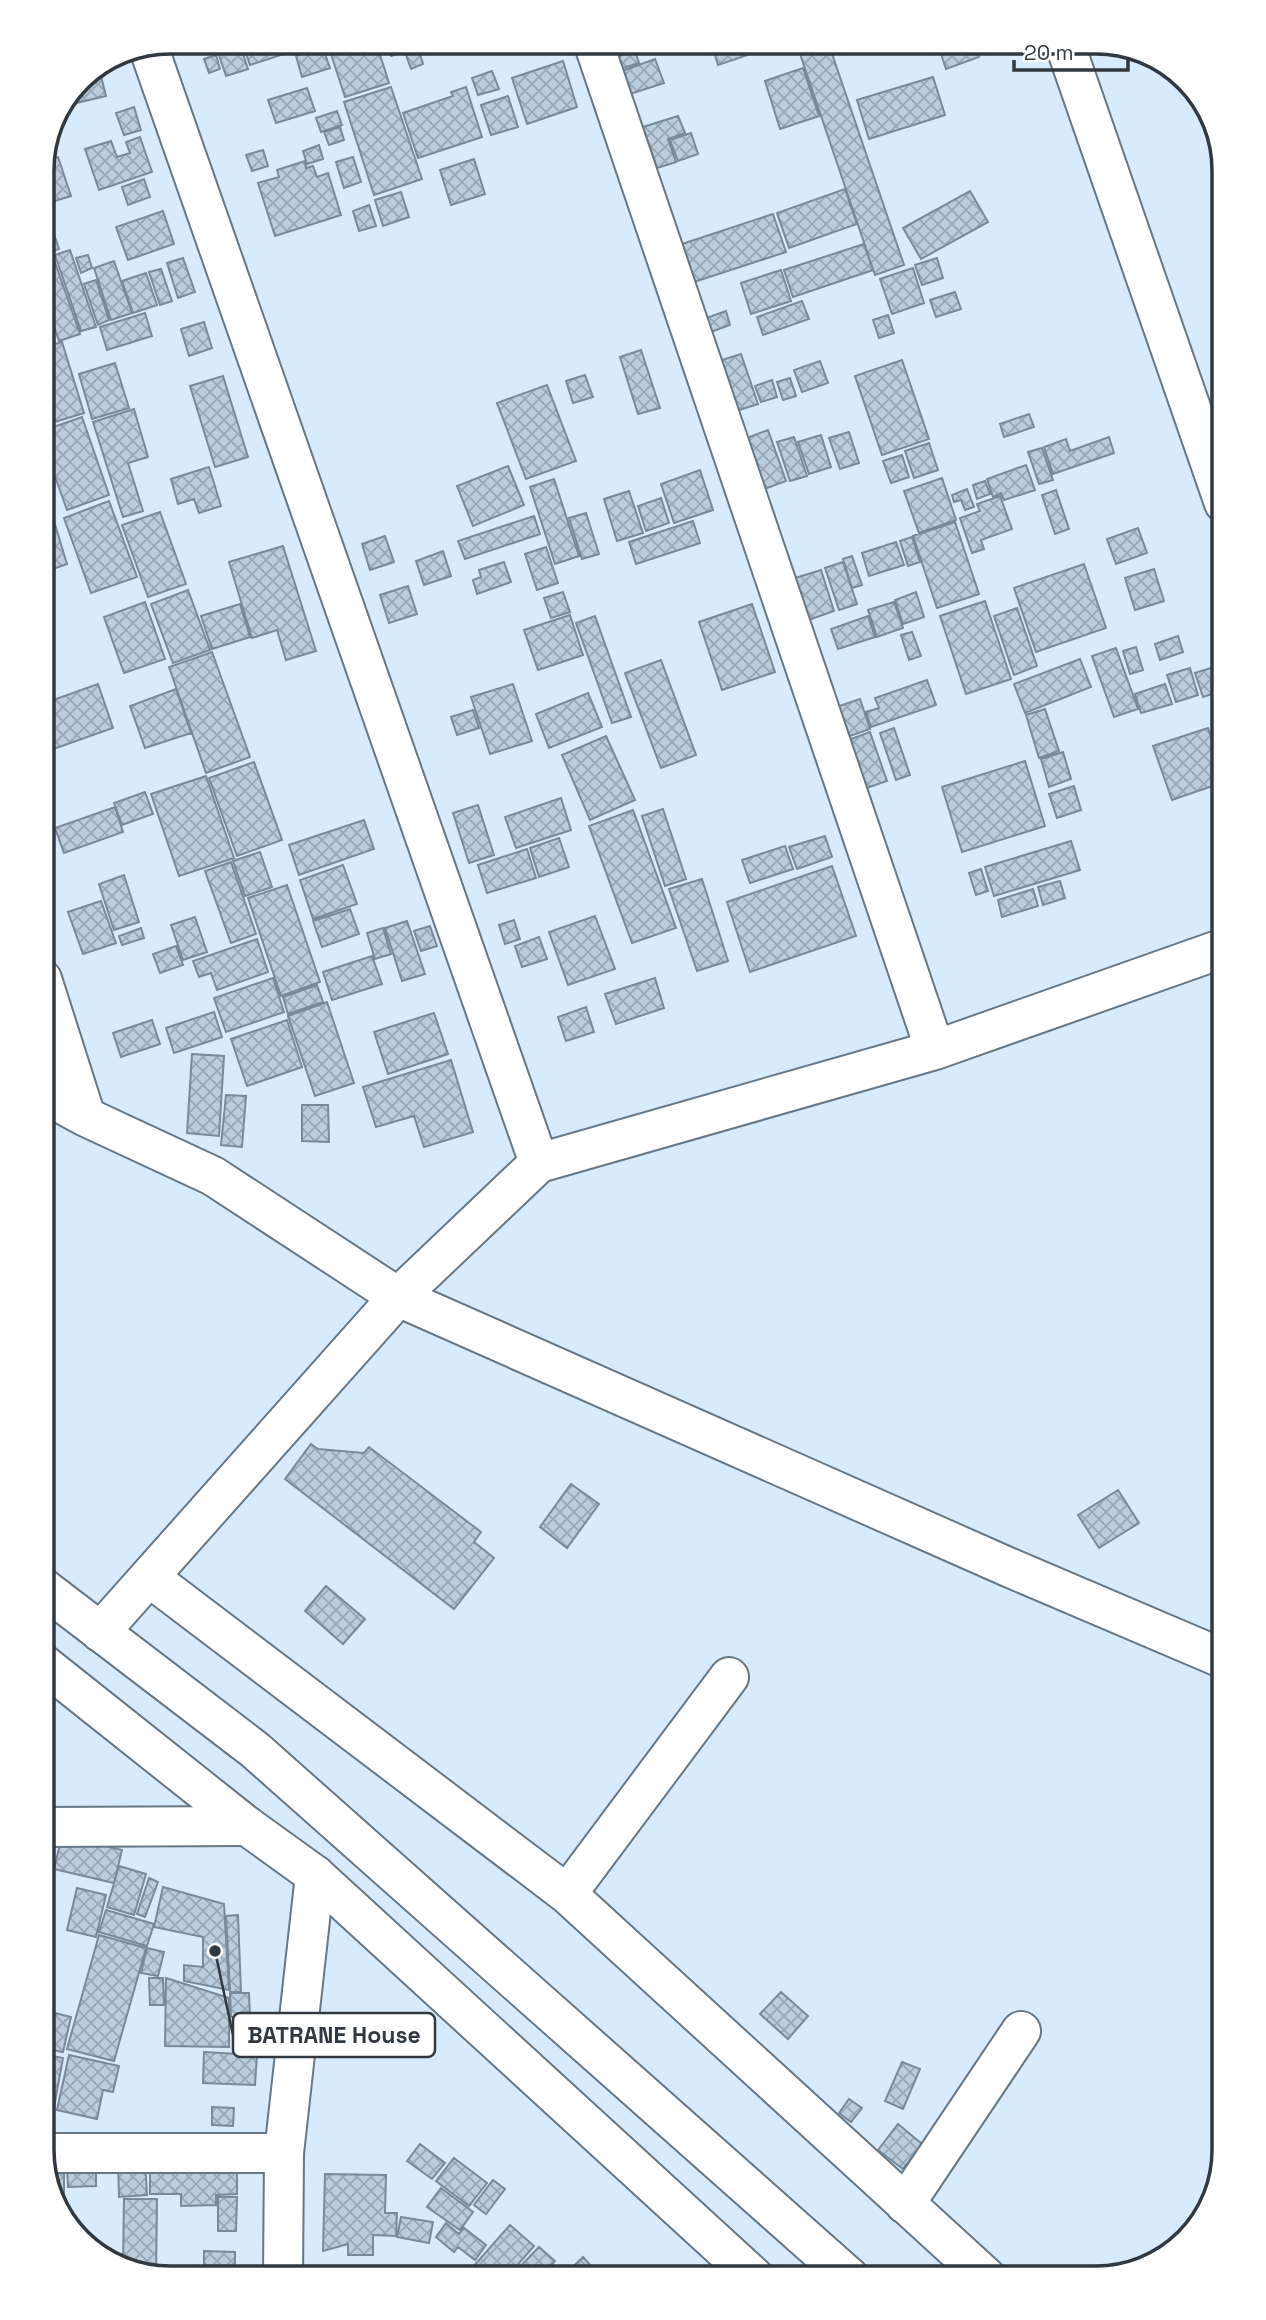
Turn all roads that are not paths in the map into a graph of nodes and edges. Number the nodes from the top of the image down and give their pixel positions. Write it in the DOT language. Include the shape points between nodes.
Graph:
graph roads {
  1 [pos="597,54"];
  2 [pos="1068,54"];
  3 [pos="151,56"];
  4 [pos="1212,468"];
  5 [pos="1212,952"];
  6 [pos="54,1017"];
  7 [pos="935,1050"];
  8 [pos="54,1100"];
  9 [pos="86,1117"];
  10 [pos="539,1163"];
  11 [pos="398,1297"];
  12 [pos="149,1577"];
  13 [pos="54,1596"];
  14 [pos="100,1632"];
  15 [pos="1212,1654"];
  16 [pos="54,1673"];
  17 [pos="729,1677"];
  18 [pos="247,1826"];
  19 [pos="54,1827"];
  20 [pos="315,1875"];
  21 [pos="567,1894"];
  22 [pos="1021,2031"];
  23 [pos="54,2153"];
  24 [pos="284,2153"];
  25 [pos="905,2204"];
  26 [pos="283,2266"];
  27 [pos="742,2266"];
  28 [pos="836,2266"];
  29 [pos="974,2266"];
  1 -- 7 [label="main road"];
  2 -- 4 [label="main road"];
  3 -- 10 [label="main road"];
  5 -- 7 [label="main road"];
  6 -- 9 [label="main road"];
  7 -- 10 [label="main road"];
  8 -- 9 [label="main road"];
  9 -- 11 [label="main road" via="213,1176"];
  10 -- 11 [label="main road"];
  11 -- 12 [label="main road"];
  11 -- 15 [label="main road"];
  12 -- 14 [label="main road"];
  12 -- 21 [label="main road"];
  13 -- 14 [label="main road"];
  14 -- 28 [label="main road" via="255,1750"];
  16 -- 18 [label="main road"];
  17 -- 21 [label="main road"];
  18 -- 19 [label="main road"];
  18 -- 20 [label="main road"];
  20 -- 24 [label="main road"];
  20 -- 27 [label="main road"];
  21 -- 25 [label="main road"];
  22 -- 25 [label="main road"];
  23 -- 24 [label="main road"];
  24 -- 26 [label="main road"];
  25 -- 29 [label="main road"];
}
